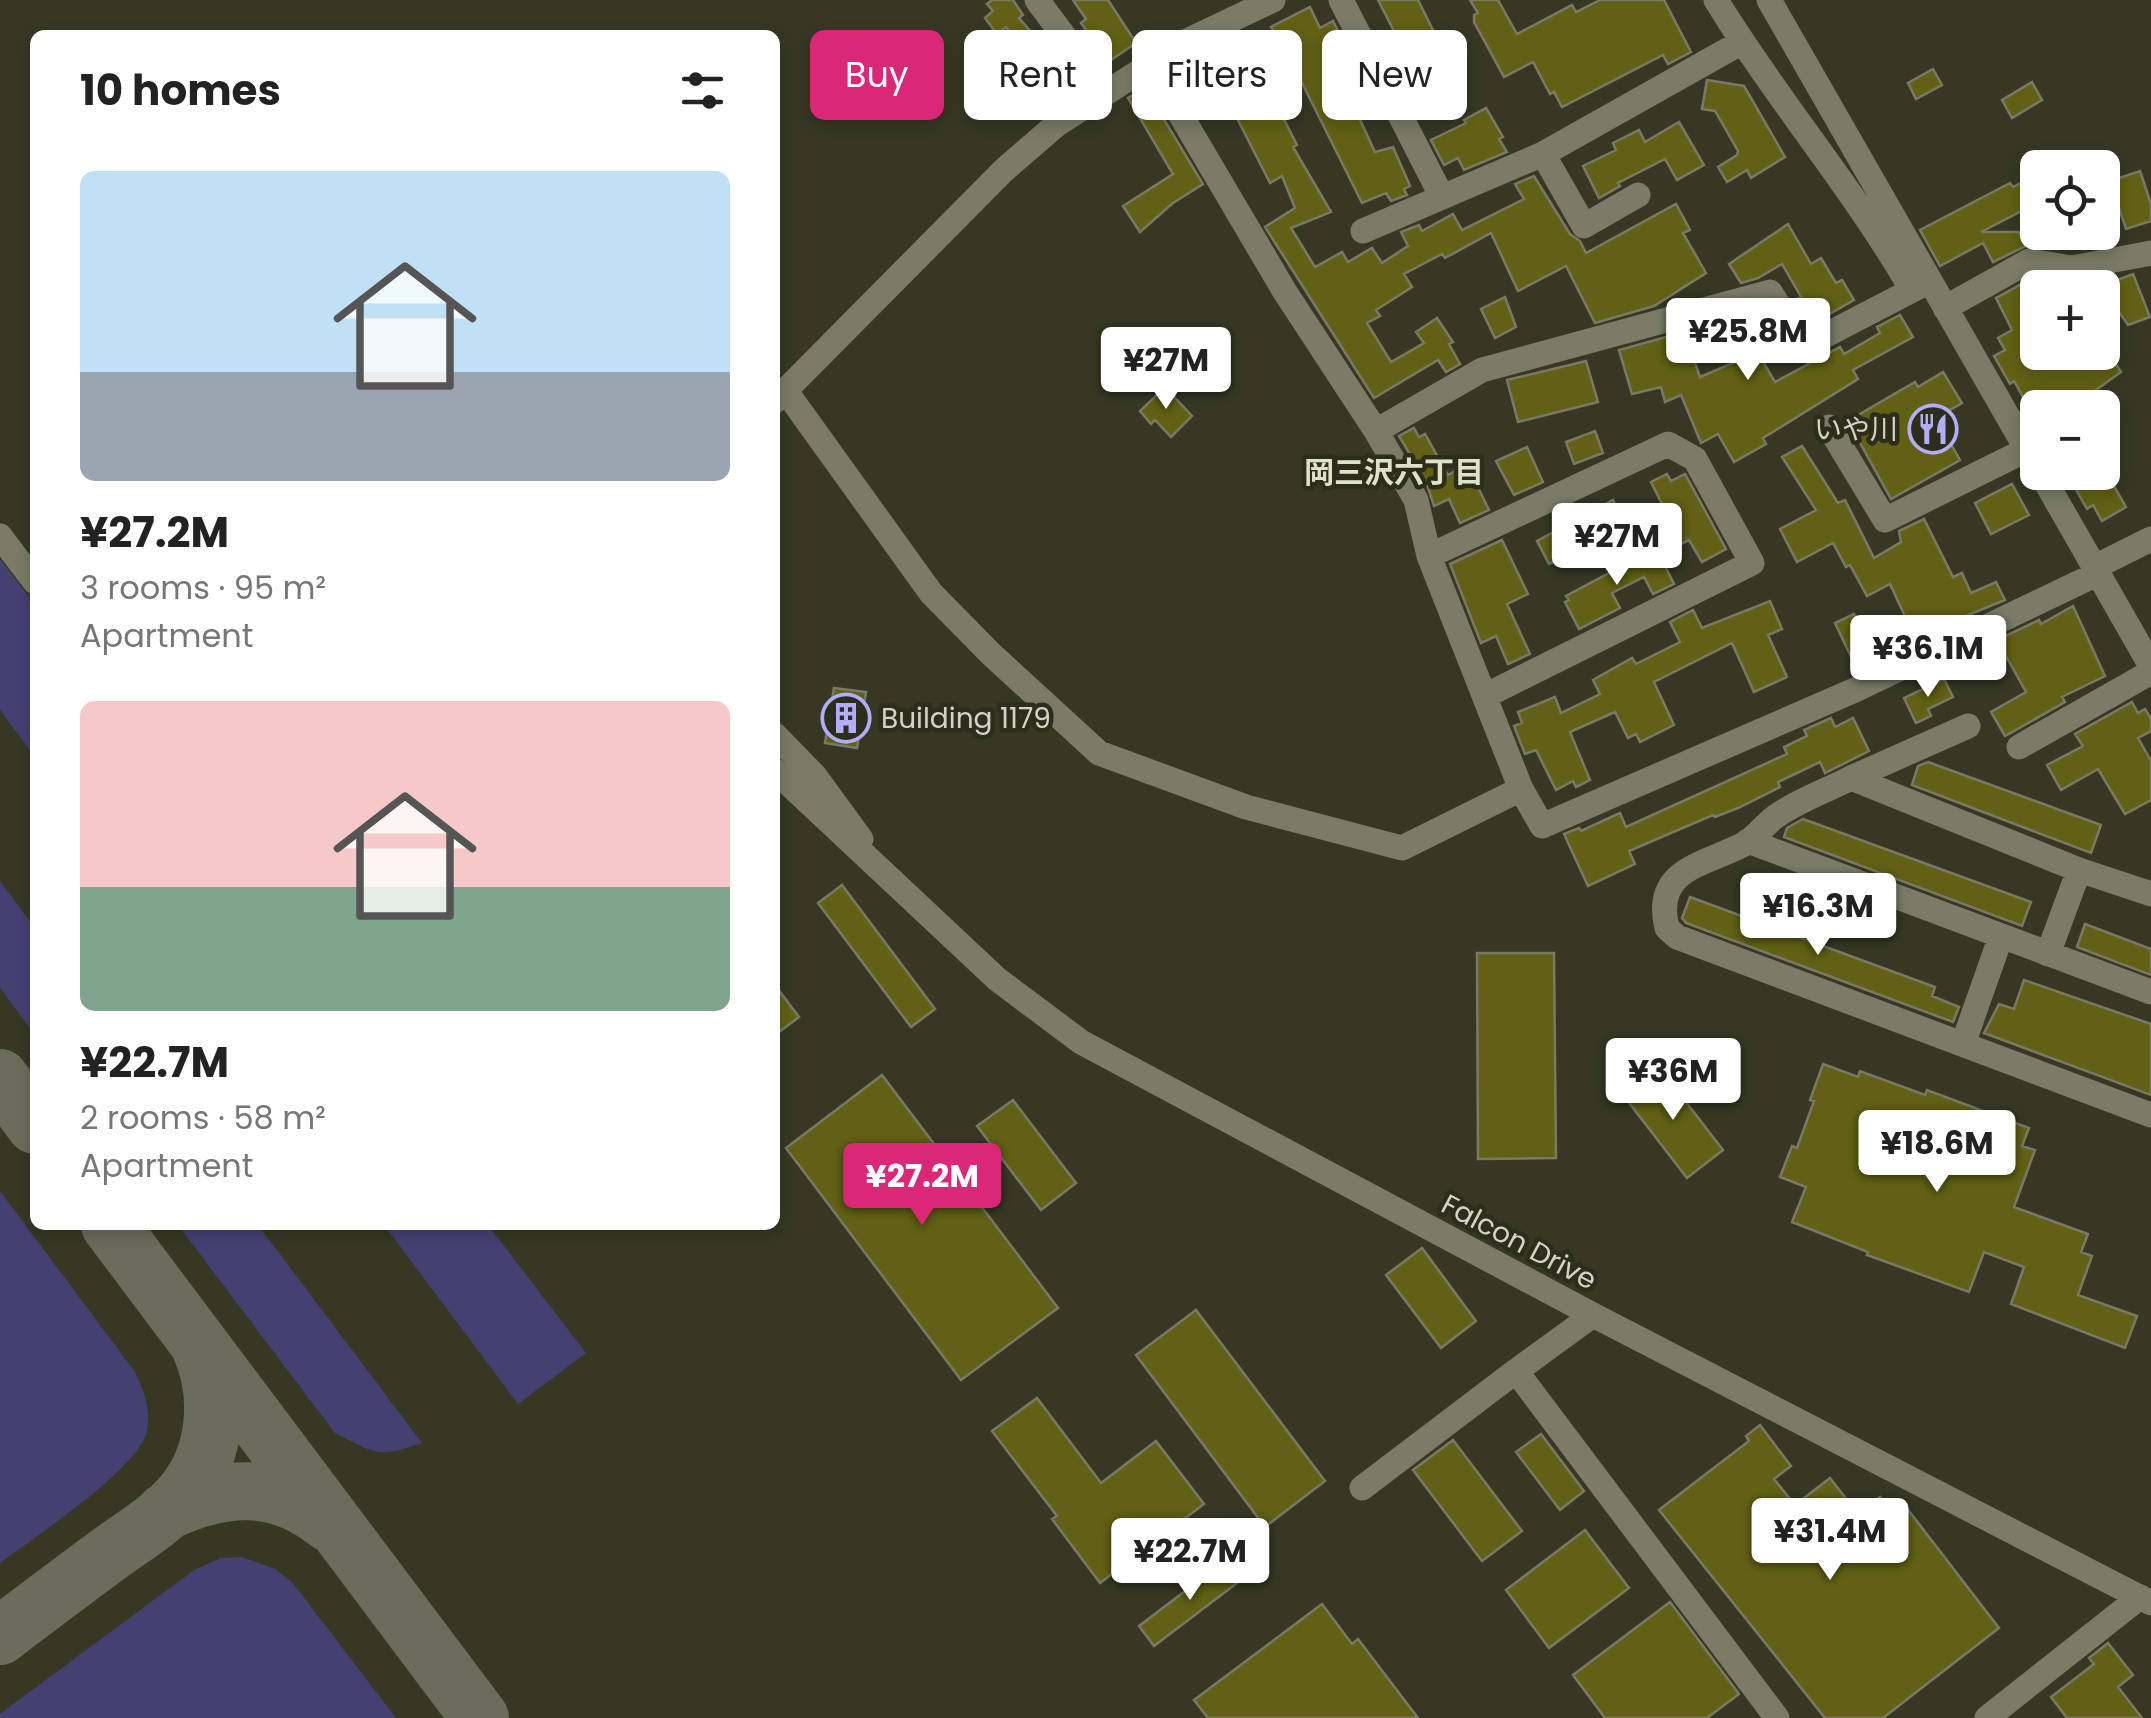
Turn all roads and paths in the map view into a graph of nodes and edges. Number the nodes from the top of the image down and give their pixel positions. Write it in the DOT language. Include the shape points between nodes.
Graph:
graph roads {
  1 [pos="1037,0"];
  2 [pos="1273,0"];
  3 [pos="1341,0"];
  4 [pos="1716,0"];
  5 [pos="1769,0"];
  6 [pos="1059,30"];
  7 [pos="1208,30"];
  8 [pos="1742,42"];
  9 [pos="1062,120"];
  10 [pos="1183,120"];
  11 [pos="1543,154"];
  12 [pos="1638,195"];
  13 [pos="1442,197"];
  14 [pos="1363,231"];
  15 [pos="2151,253"];
  16 [pos="1921,286"];
  17 [pos="1944,308"];
  18 [pos="780,395"];
  19 [pos="1829,427"];
  20 [pos="1376,431"];
  21 [pos="2020,440"];
  22 [pos="2020,469"];
  23 [pos="2049,490"];
  24 [pos="0,536"];
  25 [pos="2151,539"];
  26 [pos="1430,556"];
  27 [pos="2097,570"];
  28 [pos="30,575"];
  29 [pos="2151,669"];
  30 [pos="1484,696"];
  31 [pos="1968,726"];
  32 [pos="780,740"];
  33 [pos="2020,748"];
  34 [pos="780,776"];
  35 [pos="1851,778"];
  36 [pos="1521,789"];
  37 [pos="1748,842"];
  38 [pos="2079,870"];
  39 [pos="893,883"];
  40 [pos="2151,894"];
  41 [pos="2001,936"];
  42 [pos="2048,954"];
  43 [pos="2151,992"];
  44 [pos="1962,1044"];
  45 [pos="2151,1115"];
  46 [pos="1593,1316"];
  47 [pos="1516,1371"];
  48 [pos="1362,1488"];
  49 [pos="2146,1600"];
  50 [pos="1777,1718"];
  51 [pos="1987,1718"];
  1 -- 6 [label="street"];
  2 -- 7 [label="street"];
  3 -- 13 [label="street"];
  4 -- 8 [label="street"];
  5 -- 16 [label="street"];
  8 -- 11 [label="street"];
  8 -- 16 [label="street"];
  9 -- 18 [label="street"];
  10 -- 20 [label="street" via="1284,292"];
  11 -- 12 [label="street" via="1584,226"];
  11 -- 13 [label="street"];
  13 -- 14 [label="street"];
  15 -- 17 [label="street" via="2072,268 2029,261"];
  16 -- 17 [label="street"];
  16 -- 20 [label="street" via="1805,346 1770,292 1482,370"];
  17 -- 21 [label="street"];
  18 -- 36 [label="street" via="930,593 1099,753 1246,807 1402,848"];
  19 -- 22 [label="street" via="1885,520"];
  20 -- 26 [label="street" via="1416,500"];
  23 -- 27 [label="street"];
  24 -- 28 [label="street"];
  25 -- 27 [label="street"];
  26 -- 30 [label="street"];
  26 -- 30 [label="street" via="1668,444 1695,459 1752,563"];
  27 -- 29 [label="street"];
  27 -- 36 [label="street" via="1855,690 1542,826"];
  29 -- 33 [label="street"];
  30 -- 36 [label="street"];
  31 -- 35 [label="street"];
  32 -- 39 [label="street, Falcon Drive" via="815,776"];
  34 -- 39 [label="street, Falcon Drive"];
  35 -- 37 [label="street" via="1776,816"];
  35 -- 38 [label="street"];
  37 -- 41 [label="street"];
  37 -- 44 [label="street" via="1688,868 1670,886 1667,928"];
  38 -- 40 [label="street"];
  38 -- 42 [label="street"];
  39 -- 46 [label="street, Falcon Drive" via="997,979 1081,1042"];
  41 -- 42 [label="street"];
  41 -- 44 [label="street"];
  42 -- 43 [label="street"];
  44 -- 45 [label="street"];
  46 -- 47 [label="street"];
  46 -- 49 [label="street, Falcon Drive"];
  47 -- 48 [label="street"];
  47 -- 50 [label="street"];
  49 -- 51 [label="street"];
}
